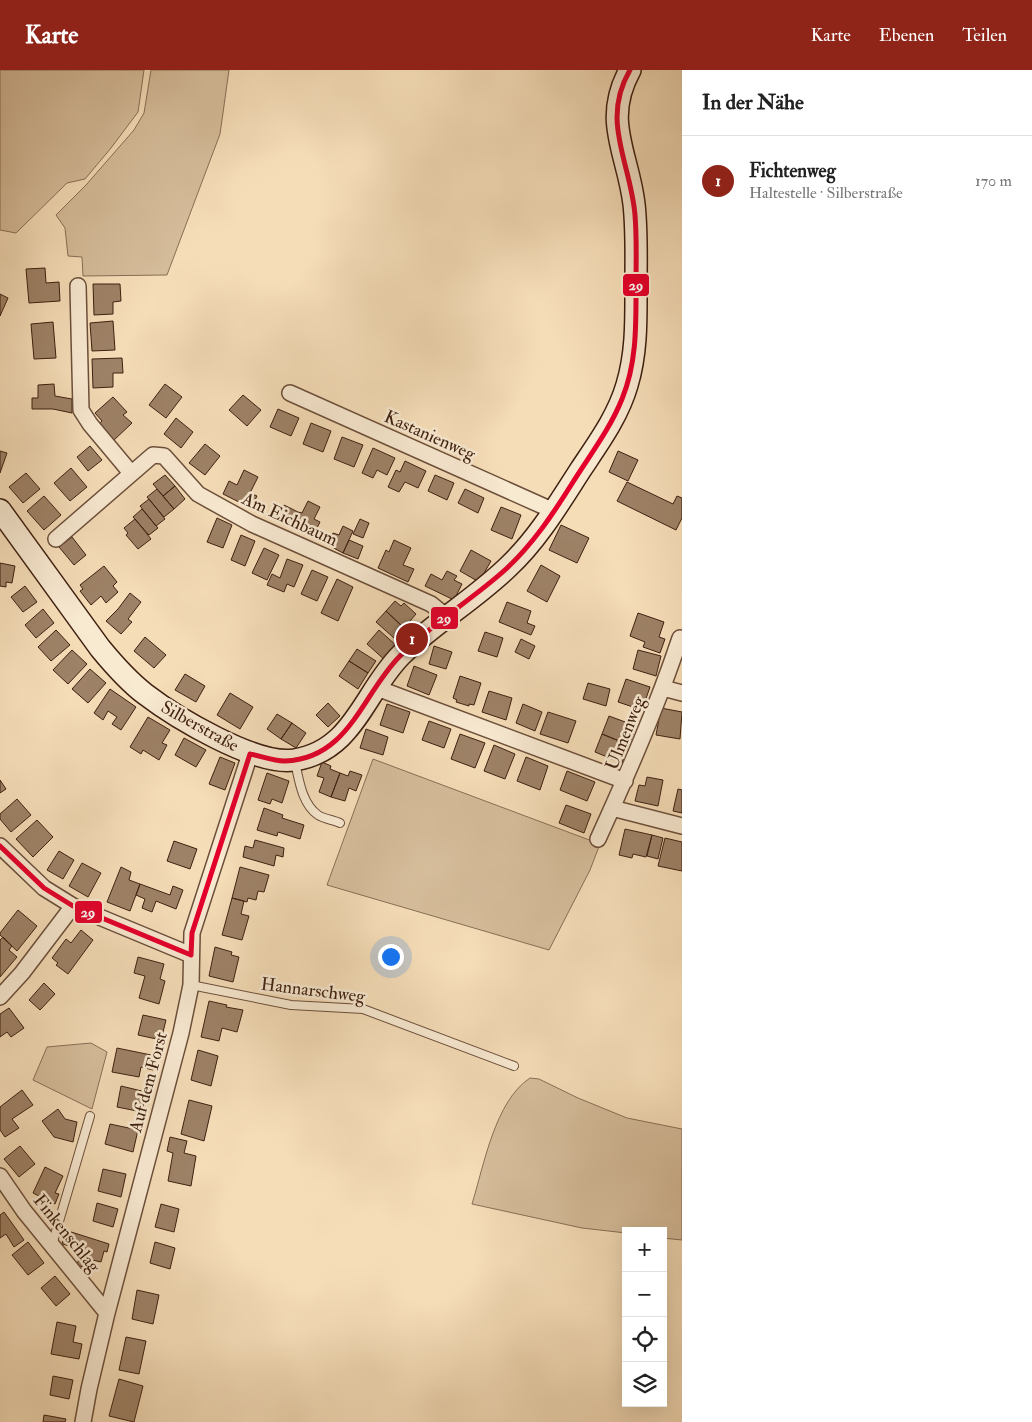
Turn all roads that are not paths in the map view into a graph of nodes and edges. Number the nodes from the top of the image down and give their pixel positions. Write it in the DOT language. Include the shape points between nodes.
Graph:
graph roads {
  1 [pos="630,70"];
  2 [pos="78,286"];
  3 [pos="290,393"];
  4 [pos="131,473"];
  5 [pos="0,510"];
  6 [pos="554,511"];
  7 [pos="56,539"];
  8 [pos="447,617"];
  9 [pos="680,638"];
  10 [pos="377,688"];
  11 [pos="663,688"];
  12 [pos="682,693"];
  13 [pos="250,754"];
  14 [pos="295,760"];
  15 [pos="625,781"];
  16 [pos="612,808"];
  17 [pos="340,823"];
  18 [pos="682,826"];
  19 [pos="598,839"];
  20 [pos="0,846"];
  21 [pos="73,906"];
  22 [pos="191,955"];
  23 [pos="191,985"];
  24 [pos="0,997"];
  25 [pos="514,1066"];
  26 [pos="90,1116"];
  27 [pos="0,1176"];
  28 [pos="52,1245"];
  29 [pos="107,1313"];
  30 [pos="83,1422"];
  1 -- 6 [label="street, Silberstraße" via="616,111 634,205 636,241 635,339 628,384 609,426"];
  2 -- 4 [label="street" via="81,410"];
  3 -- 6 [label="street, Kastanienweg"];
  4 -- 7 [label="street, Am Eichbaum"];
  4 -- 8 [label="street, Am Eichbaum" via="153,455 164,456 198,494 236,516 431,604"];
  5 -- 13 [label="street, Silberstraße" via="100,648 129,680 165,707"];
  6 -- 8 [label="street, Silberstraße" via="506,569"];
  8 -- 10 [label="street, Silberstraße" via="398,658"];
  9 -- 11 [label="street, Ulmenweg"];
  10 -- 14 [label="street, Silberstraße" via="354,722 334,743"];
  10 -- 15 [label="street"];
  11 -- 12 [label="street"];
  11 -- 15 [label="street, Ulmenweg"];
  13 -- 14 [label="street, Silberstraße" via="283,761"];
  13 -- 22 [label="street, Auf dem Forst" via="192,934"];
  14 -- 17 [label="lane" via="300,787 308,804 318,815"];
  15 -- 16 [label="street, Ulmenweg"];
  16 -- 18 [label="street"];
  16 -- 19 [label="street, Ulmenweg"];
  20 -- 21 [label="street" via="44,888"];
  21 -- 22 [label="street"];
  21 -- 24 [label="street"];
  22 -- 23 [label="street, Auf dem Forst"];
  23 -- 25 [label="lane, Hannarschweg" via="291,1005 363,1009"];
  23 -- 29 [label="street, Auf dem Forst"];
  26 -- 28 [label="lane"];
  27 -- 28 [label="street, Finkenschlag"];
  28 -- 29 [label="street, Finkenschlag"];
  29 -- 30 [label="street, Auf dem Forst"];
}
